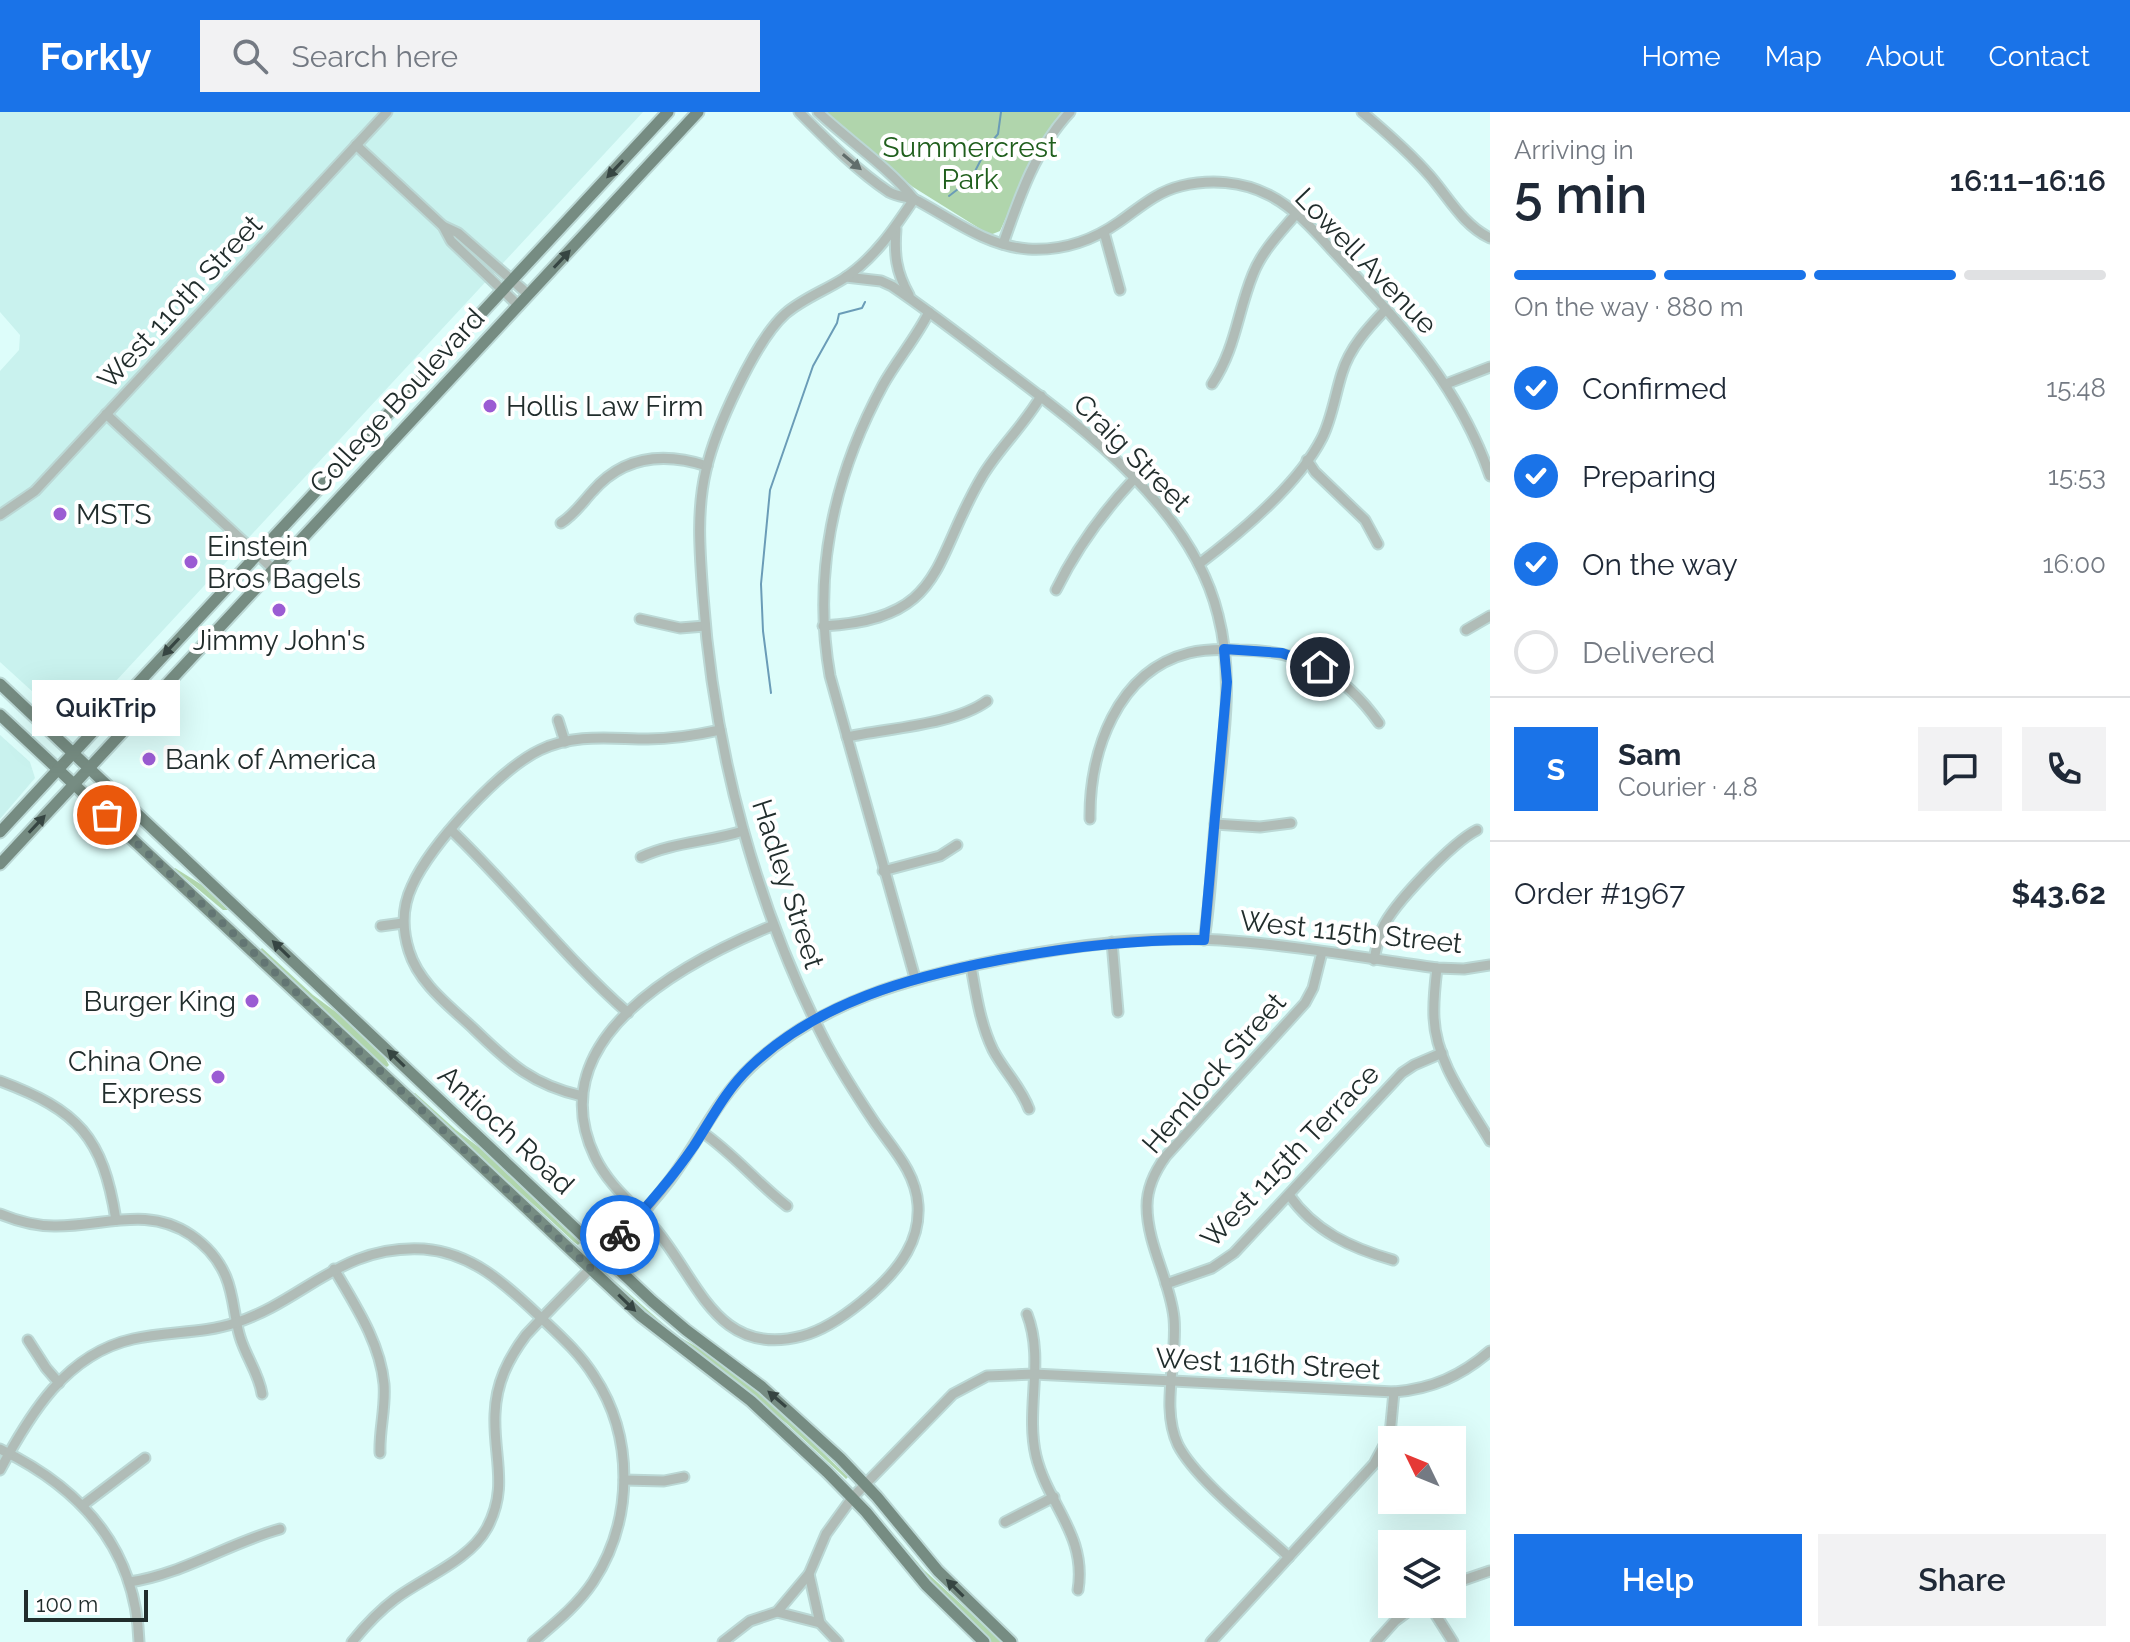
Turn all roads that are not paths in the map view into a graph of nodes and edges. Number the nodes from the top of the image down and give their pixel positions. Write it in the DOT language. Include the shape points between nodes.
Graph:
graph roads {
  1 [pos="387,112"];
  2 [pos="668,112"];
  3 [pos="698,112"];
  4 [pos="799,112"];
  5 [pos="818,112"];
  6 [pos="1070,112"];
  7 [pos="1362,112"];
  8 [pos="356,145"];
  9 [pos="914,199"];
  10 [pos="1296,214"];
  11 [pos="897,225"];
  12 [pos="443,226"];
  13 [pos="1104,232"];
  14 [pos="1490,238"];
  15 [pos="1003,244"];
  16 [pos="846,277"];
  17 [pos="513,280"];
  18 [pos="1120,290"];
  19 [pos="503,291"];
  20 [pos="529,295"];
  21 [pos="911,299"];
  22 [pos="519,306"];
  23 [pos="1386,309"];
  24 [pos="929,312"];
  25 [pos="1490,367"];
  26 [pos="1212,384"];
  27 [pos="1446,384"];
  28 [pos="1041,396"];
  29 [pos="106,414"];
  30 [pos="1307,460"];
  31 [pos="707,466"];
  32 [pos="1490,476"];
  33 [pos="1134,479"];
  34 [pos="0,515"];
  35 [pos="561,523"];
  36 [pos="1378,544"];
  37 [pos="257,555"];
  38 [pos="1199,564"];
  39 [pos="273,569"];
  40 [pos="1056,590"];
  41 [pos="1490,616"];
  42 [pos="640,619"];
  43 [pos="705,626"];
  44 [pos="823,626"];
  45 [pos="1466,630"];
  46 [pos="1224,649"];
  47 [pos="0,684"];
  48 [pos="987,701"];
  49 [pos="0,715"];
  50 [pos="558,720"];
  51 [pos="1379,723"];
  52 [pos="720,730"];
  53 [pos="847,737"];
  54 [pos="565,742"];
  55 [pos="74,753"];
  56 [pos="89,768"];
  57 [pos="58,769"];
  58 [pos="74,784"];
  59 [pos="1090,819"];
  60 [pos="1291,823"];
  61 [pos="1215,824"];
  62 [pos="451,830"];
  63 [pos="1477,830"];
  64 [pos="743,831"];
  65 [pos="0,832"];
  66 [pos="957,845"];
  67 [pos="641,857"];
  68 [pos="0,864"];
  69 [pos="883,871"];
  70 [pos="403,923"];
  71 [pos="774,925"];
  72 [pos="381,926"];
  73 [pos="1204,940"];
  74 [pos="1112,942"];
  75 [pos="1322,952"];
  76 [pos="1374,960"];
  77 [pos="1490,965"];
  78 [pos="971,966"];
  79 [pos="1437,968"];
  80 [pos="915,978"];
  81 [pos="1118,1012"];
  82 [pos="628,1013"];
  83 [pos="815,1021"];
  84 [pos="1442,1053"];
  85 [pos="0,1081"];
  86 [pos="582,1096"];
  87 [pos="1029,1109"];
  88 [pos="702,1132"];
  89 [pos="1490,1141"];
  90 [pos="1289,1195"];
  91 [pos="787,1206"];
  92 [pos="0,1214"];
  93 [pos="640,1214"];
  94 [pos="116,1220"];
  95 [pos="603,1255"];
  96 [pos="1393,1260"];
  97 [pos="590,1268"];
  98 [pos="334,1269"];
  99 [pos="1166,1284"];
  100 [pos="1027,1314"];
  101 [pos="541,1318"];
  102 [pos="237,1323"];
  103 [pos="28,1340"];
  104 [pos="1490,1351"];
  105 [pos="1034,1374"];
  106 [pos="1172,1381"];
  107 [pos="59,1383"];
  108 [pos="1394,1392"];
  109 [pos="262,1394"];
  110 [pos="4,1452"];
  111 [pos="380,1453"];
  112 [pos="145,1458"];
  113 [pos="0,1470"];
  114 [pos="684,1477"];
  115 [pos="624,1480"];
  116 [pos="865,1484"];
  117 [pos="1054,1497"];
  118 [pos="852,1498"];
  119 [pos="83,1505"];
  120 [pos="1005,1522"];
  121 [pos="280,1529"];
  122 [pos="1289,1557"];
  123 [pos="1490,1571"];
  124 [pos="809,1574"];
  125 [pos="1466,1579"];
  126 [pos="129,1582"];
  127 [pos="1078,1590"];
  128 [pos="777,1612"];
  129 [pos="1399,1618"];
  130 [pos="1438,1618"];
  131 [pos="820,1623"];
  132 [pos="139,1642"];
  133 [pos="352,1642"];
  134 [pos="533,1642"];
  135 [pos="723,1642"];
  136 [pos="838,1642"];
  137 [pos="984,1642"];
  138 [pos="1011,1642"];
  139 [pos="1211,1642"];
  140 [pos="1376,1642"];
  141 [pos="1453,1642"];
  1 -- 8 [label="street, West 110th Street"];
  2 -- 17 [label="main road, College Boulevard, one-way"];
  20 -- 3 [label="main road, College Boulevard, one-way"];
  4 -- 9 [label="street, Lowell Avenue, one-way" via="892,194"];
  5 -- 9 [label="street, Lowell Avenue"];
  6 -- 15 [label="street" via="1023,188"];
  7 -- 14 [label="street" via="1428,173 1471,226"];
  8 -- 12 [label="street"];
  8 -- 29 [label="street, West 110th Street"];
  9 -- 11 [label="street, Hadley Street"];
  9 -- 15 [label="street, Lowell Avenue"];
  10 -- 13 [label="street, Lowell Avenue" via="1253,188 1199,182 1153,197"];
  10 -- 23 [label="street, Lowell Avenue"];
  10 -- 26 [label="street" via="1254,272 1232,348"];
  11 -- 16 [label="street, Hadley Street"];
  11 -- 21 [label="street" via="896,267"];
  12 -- 17 [label="street"];
  12 -- 19 [label="street" via="451,241"];
  13 -- 15 [label="street, Lowell Avenue" via="1060,247"];
  13 -- 18 [label="street"];
  16 -- 21 [label="street, Craig Street" via="881,281"];
  16 -- 31 [label="street, Hadley Street" via="776,324 731,403"];
  17 -- 19 [label="main road, College Boulevard"];
  17 -- 20 [label="street"];
  19 -- 22 [label="street"];
  19 -- 37 [label="main road, College Boulevard"];
  20 -- 22 [label="main road, College Boulevard"];
  21 -- 24 [label="street, Craig Street"];
  22 -- 39 [label="main road, College Boulevard"];
  23 -- 27 [label="street, Lowell Avenue"];
  23 -- 30 [label="street" via="1349,354 1328,423"];
  24 -- 28 [label="street, Craig Street"];
  24 -- 44 [label="street" via="885,381 846,467 827,547"];
  25 -- 27 [label="street"];
  27 -- 32 [label="street, Lowell Avenue"];
  28 -- 33 [label="street, Craig Street"];
  28 -- 44 [label="street" via="985,472 939,568 920,593 878,619"];
  29 -- 34 [label="street, West 110th Street" via="35,491"];
  29 -- 37 [label="street"];
  30 -- 36 [label="street" via="1365,520"];
  30 -- 38 [label="street" via="1246,527"];
  31 -- 35 [label="street" via="666,457 635,462 605,479"];
  31 -- 43 [label="street, Hadley Street" via="699,527"];
  33 -- 38 [label="street, Craig Street" via="1178,528"];
  33 -- 40 [label="street" via="1078,549"];
  37 -- 39 [label="street"];
  37 -- 55 [label="main road, College Boulevard, one-way"];
  38 -- 46 [label="street, Craig Street" via="1219,615"];
  39 -- 56 [label="main road, College Boulevard"];
  41 -- 45 [label="street"];
  42 -- 43 [label="street" via="680,628"];
  43 -- 52 [label="street, Hadley Street"];
  44 -- 53 [label="street"];
  46 -- 51 [label="street" via="1282,653 1320,667 1352,690"];
  46 -- 59 [label="street" via="1174,658 1130,689 1100,747"];
  46 -- 61 [label="street, Craig Street" via="1227,682"];
  47 -- 55 [label="main road, Antioch Road"];
  48 -- 53 [label="street" via="951,719"];
  49 -- 57 [label="main road, Antioch Road"];
  50 -- 54 [label="street"];
  52 -- 54 [label="street" via="677,738"];
  52 -- 64 [label="street, Hadley Street"];
  53 -- 69 [label="street"];
  54 -- 62 [label="street" via="514,767"];
  55 -- 56 [label="main road, Antioch Road"];
  55 -- 57 [label="main road, College Boulevard"];
  56 -- 58 [label="main road, College Boulevard"];
  95 -- 56 [label="main road, Antioch Road, one-way"];
  57 -- 58 [label="main road, Antioch Road"];
  57 -- 65 [label="main road, College Boulevard"];
  68 -- 58 [label="main road, College Boulevard, one-way"];
  58 -- 97 [label="main road, Antioch Road"];
  60 -- 61 [label="street"];
  61 -- 73 [label="street, Craig Street"];
  62 -- 70 [label="street" via="420,870"];
  62 -- 82 [label="street" via="514,892 577,967"];
  63 -- 76 [label="street" via="1458,842 1395,909 1382,930"];
  64 -- 67 [label="street"];
  64 -- 71 [label="street, Hadley Street"];
  66 -- 69 [label="street" via="940,856"];
  69 -- 80 [label="street"];
  70 -- 72 [label="street"];
  70 -- 86 [label="street" via="422,976 479,1034 535,1081"];
  71 -- 82 [label="street" via="685,969"];
  71 -- 83 [label="street, Hadley Street"];
  73 -- 74 [label="street, West 115th Street"];
  73 -- 75 [label="street, West 115th Street"];
  74 -- 78 [label="street, West 115th Street"];
  74 -- 81 [label="street"];
  75 -- 76 [label="street, West 115th Street"];
  75 -- 99 [label="street, Hemlock Street" via="1313,988 1298,1013 1153,1176 1148,1220"];
  76 -- 79 [label="street, West 115th Street"];
  77 -- 79 [label="street, West 115th Street"];
  78 -- 80 [label="street, West 115th Street"];
  78 -- 87 [label="street" via="986,1033"];
  79 -- 84 [label="street" via="1434,1019"];
  80 -- 83 [label="street, West 115th Street"];
  82 -- 86 [label="street" via="597,1050"];
  83 -- 88 [label="street, West 115th Street" via="752,1066"];
  83 -- 93 [label="street, Hadley Street" via="848,1082 908,1169 917,1198 916,1228 897,1266 830,1324 805,1336 753,1336 711,1311"];
  84 -- 89 [label="street"];
  84 -- 90 [label="street, West 115th Terrace" via="1402,1073"];
  85 -- 94 [label="street" via="48,1101 81,1129 106,1172"];
  86 -- 93 [label="street" via="584,1124 596,1160"];
  88 -- 91 [label="street"];
  88 -- 93 [label="street, West 115th Street"];
  90 -- 96 [label="street" via="1300,1211 1342,1242"];
  90 -- 99 [label="street, West 115th Terrace" via="1221,1263"];
  92 -- 94 [label="street" via="52,1226"];
  93 -- 95 [label="street, West 115th Street"];
  94 -- 102 [label="street" via="160,1220 198,1240 227,1279"];
  95 -- 97 [label="street, West 115th Street"];
  116 -- 95 [label="main road, Antioch Road, one-way" via="776,1399 669,1317"];
  97 -- 101 [label="street, West 115th Street"];
  97 -- 118 [label="main road, Antioch Road, one-way" via="659,1331 765,1414"];
  98 -- 101 [label="street" via="384,1252 444,1252 481,1267"];
  98 -- 102 [label="street"];
  98 -- 111 [label="street" via="373,1340 382,1369"];
  99 -- 106 [label="street, Hemlock Street" via="1174,1320"];
  100 -- 105 [label="street"];
  101 -- 115 [label="street" via="580,1357 606,1398 621,1442"];
  101 -- 133 [label="street, West 115th Street" via="514,1351 500,1382 494,1411 500,1482 487,1527 467,1551 394,1600"];
  102 -- 107 [label="street" via="113,1345 78,1364"];
  102 -- 109 [label="street"];
  103 -- 107 [label="street"];
  104 -- 108 [label="street, West 116th Street" via="1448,1380"];
  105 -- 106 [label="street, West 116th Street"];
  105 -- 116 [label="street, West 116th Street" via="994,1375 965,1385"];
  105 -- 117 [label="street" via="1033,1439"];
  106 -- 108 [label="street, West 116th Street"];
  106 -- 122 [label="street, Hemlock Street" via="1173,1430 1186,1459"];
  107 -- 110 [label="street"];
  108 -- 122 [label="street" via="1390,1434 1374,1464"];
  110 -- 113 [label="street"];
  110 -- 119 [label="street" via="42,1471"];
  112 -- 119 [label="street"];
  114 -- 115 [label="street"];
  115 -- 134 [label="street" via="620,1517 605,1560 579,1600"];
  116 -- 118 [label="street, West 116th Street"];
  138 -- 116 [label="main road, Antioch Road, one-way" via="938,1571"];
  117 -- 120 [label="street"];
  117 -- 127 [label="street" via="1079,1555"];
  118 -- 124 [label="street, West 116th Street" via="819,1545"];
  118 -- 137 [label="main road, Antioch Road" via="918,1577"];
  119 -- 126 [label="street" via="110,1540"];
  121 -- 126 [label="street"];
  122 -- 139 [label="street"];
  123 -- 125 [label="street"];
  124 -- 128 [label="street, West 116th Street"];
  124 -- 131 [label="street"];
  126 -- 132 [label="street"];
  128 -- 131 [label="street"];
  128 -- 135 [label="street, West 116th Street" via="750,1621"];
  129 -- 140 [label="street"];
  130 -- 141 [label="street"];
  131 -- 136 [label="street"];
}
